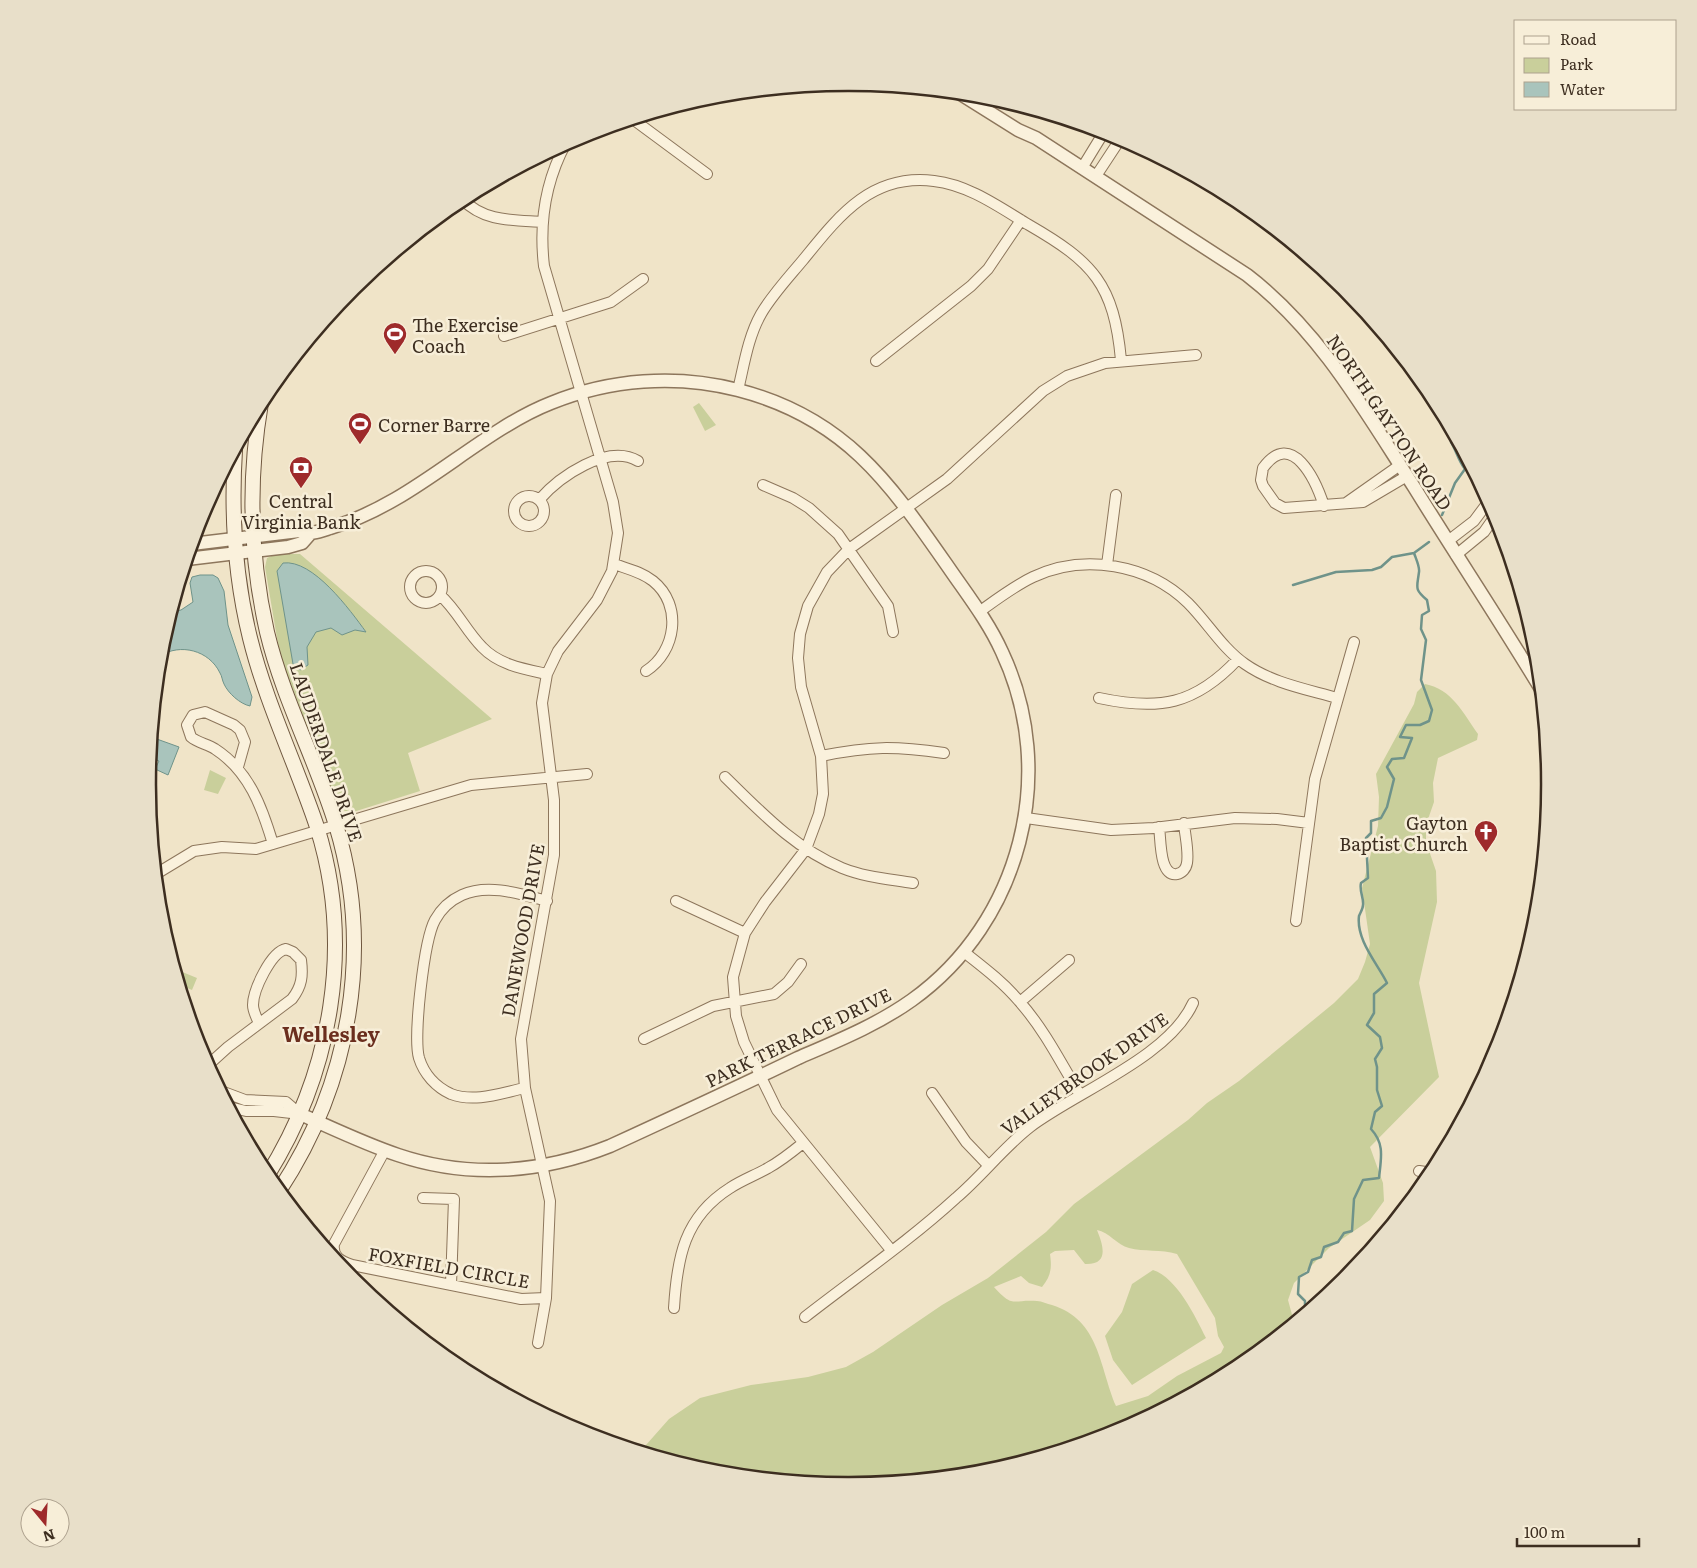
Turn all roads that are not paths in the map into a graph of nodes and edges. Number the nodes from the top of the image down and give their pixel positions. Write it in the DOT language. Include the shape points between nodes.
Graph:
graph roads {
  1 [pos="976,104"];
  2 [pos="639,124"];
  3 [pos="1100,139"];
  4 [pos="1116,145"];
  5 [pos="561,154"];
  6 [pos="1082,168"];
  7 [pos="707,174"];
  8 [pos="1096,176"];
  9 [pos="469,205"];
  10 [pos="1021,220"];
  11 [pos="542,222"];
  12 [pos="642,279"];
  13 [pos="558,320"];
  14 [pos="504,336"];
  15 [pos="1196,354"];
  16 [pos="1121,360"];
  17 [pos="876,361"];
  18 [pos="738,390"];
  19 [pos="580,392"];
  20 [pos="259,422"];
  21 [pos="600,460"];
  22 [pos="638,461"];
  23 [pos="236,462"];
  24 [pos="1400,465"];
  25 [pos="1407,476"];
  26 [pos="763,485"];
  27 [pos="1116,495"];
  28 [pos="539,500"];
  29 [pos="1345,503"];
  30 [pos="1324,506"];
  31 [pos="907,508"];
  32 [pos="1484,508"];
  33 [pos="1490,523"];
  34 [pos="1448,541"];
  35 [pos="199,544"];
  36 [pos="254,544"];
  37 [pos="236,545"];
  38 [pos="849,549"];
  39 [pos="1456,555"];
  40 [pos="194,557"];
  41 [pos="614,564"];
  42 [pos="1107,565"];
  43 [pos="440,595"];
  44 [pos="979,612"];
  45 [pos="893,632"];
  46 [pos="1354,642"];
  47 [pos="1238,659"];
  48 [pos="646,671"];
  49 [pos="547,674"];
  50 [pos="1532,675"];
  51 [pos="1099,698"];
  52 [pos="1337,698"];
  53 [pos="944,753"];
  54 [pos="821,756"];
  55 [pos="238,767"];
  56 [pos="587,774"];
  57 [pos="551,777"];
  58 [pos="725,777"];
  59 [pos="1026,818"];
  60 [pos="1184,823"];
  61 [pos="1309,823"];
  62 [pos="336,825"];
  63 [pos="1159,827"];
  64 [pos="318,830"];
  65 [pos="273,844"];
  66 [pos="806,849"];
  67 [pos="162,870"];
  68 [pos="913,883"];
  69 [pos="547,900"];
  70 [pos="676,901"];
  71 [pos="1296,921"];
  72 [pos="745,933"];
  73 [pos="964,952"];
  74 [pos="1070,960"];
  75 [pos="801,964"];
  76 [pos="735,1000"];
  77 [pos="1020,1002"];
  78 [pos="1193,1003"];
  79 [pos="259,1023"];
  80 [pos="644,1040"];
  81 [pos="214,1061"];
  82 [pos="760,1076"];
  83 [pos="525,1088"];
  84 [pos="932,1093"];
  85 [pos="229,1094"];
  86 [pos="1080,1095"];
  87 [pos="237,1109"];
  88 [pos="300,1114"];
  89 [pos="317,1121"];
  90 [pos="803,1143"];
  91 [pos="384,1150"];
  92 [pos="543,1166"];
  93 [pos="989,1166"];
  94 [pos="272,1168"];
  95 [pos="1419,1171"];
  96 [pos="1423,1172"];
  97 [pos="283,1184"];
  98 [pos="423,1198"];
  99 [pos="333,1247"];
  100 [pos="891,1250"];
  101 [pos="350,1264"];
  102 [pos="451,1285"];
  103 [pos="546,1298"];
  104 [pos="674,1308"];
  105 [pos="805,1317"];
  106 [pos="538,1343"];
  1 -- 6 [label="street, NORTH GAYTON ROAD"];
  2 -- 7 [label="street"];
  3 -- 6 [label="street"];
  4 -- 8 [label="street"];
  5 -- 11 [label="street, DANEWOOD DRIVE" via="552,174"];
  6 -- 8 [label="street, NORTH GAYTON ROAD"];
  8 -- 24 [label="street, NORTH GAYTON ROAD" via="1247,274 1276,297 1324,351"];
  9 -- 11 [label="street" via="492,218"];
  10 -- 16 [label="street" via="1076,254 1097,277 1115,315"];
  10 -- 17 [label="street" via="988,269 971,286"];
  10 -- 18 [label="street" via="974,193 933,181 906,181 866,195 837,218 770,300 754,329"];
  11 -- 13 [label="street, DANEWOOD DRIVE" via="544,266"];
  12 -- 13 [label="street" via="611,302"];
  13 -- 14 [label="street"];
  13 -- 19 [label="street, DANEWOOD DRIVE"];
  15 -- 16 [label="street"];
  16 -- 31 [label="street" via="1085,369 1043,390 971,459"];
  18 -- 19 [label="street, PARK TERRACE DRIVE" via="693,382 653,381 614,384"];
  18 -- 31 [label="street, PARK TERRACE DRIVE" via="786,407 834,435 878,472"];
  19 -- 21 [label="street, DANEWOOD DRIVE"];
  19 -- 36 [label="street, PARK TERRACE DRIVE" via="523,416 383,507 351,522 309,535 302,544"];
  20 -- 36 [label="main road, LAUDERDALE DRIVE" via="253,468"];
  21 -- 22 [label="street" via="621,455"];
  21 -- 28 [label="street" via="566,474"];
  21 -- 41 [label="street, DANEWOOD DRIVE" via="617,522"];
  23 -- 37 [label="main road, LAUDERDALE DRIVE"];
  24 -- 25 [label="street, NORTH GAYTON ROAD"];
  24 -- 29 [label="street"];
  25 -- 29 [label="street" via="1370,499"];
  25 -- 34 [label="street, NORTH GAYTON ROAD"];
  26 -- 38 [label="street" via="809,508 838,534"];
  27 -- 42 [label="street"];
  29 -- 30 [label="street"];
  30 -- 30 [label="street" via="1278,506 1261,480 1263,468 1277,456 1295,456 1318,488"];
  31 -- 38 [label="street"];
  31 -- 44 [label="street, PARK TERRACE DRIVE"];
  32 -- 34 [label="street" via="1474,521"];
  33 -- 39 [label="street"];
  34 -- 39 [label="street, NORTH GAYTON ROAD"];
  35 -- 37 [label="street, PARK TERRACE DRIVE"];
  36 -- 37 [label="street, PARK TERRACE DRIVE"];
  36 -- 62 [label="main road, LAUDERDALE DRIVE" via="272,652"];
  37 -- 40 [label="street, PARK TERRACE DRIVE"];
  37 -- 64 [label="main road, LAUDERDALE DRIVE" via="243,605 258,667"];
  38 -- 45 [label="street" via="888,606"];
  38 -- 54 [label="street" via="820,583 808,606 800,634 801,688"];
  39 -- 50 [label="street, NORTH GAYTON ROAD"];
  41 -- 48 [label="street" via="640,572 654,581 671,608 671,637 660,659"];
  41 -- 49 [label="street, DANEWOOD DRIVE" via="604,588 558,651"];
  42 -- 44 [label="street" via="1066,566 1040,574 1016,586"];
  42 -- 47 [label="street" via="1140,573 1164,584 1188,603"];
  43 -- 49 [label="street" via="478,643 492,655 512,665"];
  44 -- 59 [label="street, PARK TERRACE DRIVE" via="1003,653 1020,700 1029,759"];
  46 -- 52 [label="street"];
  47 -- 51 [label="street" via="1209,687 1177,701 1137,705"];
  47 -- 52 [label="street" via="1272,679"];
  49 -- 57 [label="street, DANEWOOD DRIVE" via="542,712"];
  52 -- 61 [label="street" via="1315,779"];
  53 -- 54 [label="street" via="904,747 873,747"];
  54 -- 66 [label="street" via="823,794 820,814"];
  55 -- 55 [label="street" via="245,742 240,730 206,712 193,715 187,725 191,737 215,748"];
  55 -- 65 [label="street" via="262,806"];
  56 -- 57 [label="street"];
  57 -- 62 [label="street" via="471,785"];
  57 -- 69 [label="street, DANEWOOD DRIVE" via="554,855"];
  58 -- 66 [label="street" via="770,822"];
  59 -- 63 [label="street" via="1111,830"];
  59 -- 73 [label="street, PARK TERRACE DRIVE" via="1016,858 999,898"];
  60 -- 61 [label="street" via="1254,817"];
  60 -- 63 [label="street"];
  60 -- 63 [label="street" via="1187,864 1176,874 1164,867"];
  61 -- 71 [label="street"];
  62 -- 64 [label="street"];
  62 -- 89 [label="main road, LAUDERDALE DRIVE" via="351,901 353,982 338,1065"];
  64 -- 65 [label="street"];
  64 -- 88 [label="main road, LAUDERDALE DRIVE" via="333,906 334,975 326,1034"];
  65 -- 67 [label="street" via="256,849 222,847 194,850"];
  66 -- 68 [label="street" via="843,868"];
  66 -- 72 [label="street"];
  69 -- 83 [label="street, DANEWOOD DRIVE" via="522,1023"];
  69 -- 83 [label="street" via="484,889 462,895 435,919 426,952 416,1038 419,1060 428,1076 445,1091 468,1098"];
  70 -- 72 [label="street"];
  72 -- 76 [label="street" via="735,964"];
  73 -- 77 [label="street"];
  73 -- 82 [label="street, PARK TERRACE DRIVE" via="930,986 892,1013"];
  74 -- 77 [label="street"];
  75 -- 76 [label="street" via="774,994 765,998"];
  76 -- 80 [label="street" via="700,1011"];
  76 -- 82 [label="street" via="738,1024"];
  77 -- 86 [label="street"];
  78 -- 86 [label="street, VALLEYBROOK DRIVE" via="1178,1028 1142,1056"];
  79 -- 79 [label="street" via="292,998 302,982 302,960 286,948 274,954 254,996 252,1008"];
  79 -- 81 [label="street"];
  82 -- 90 [label="street" via="777,1110"];
  82 -- 92 [label="street, PARK TERRACE DRIVE" via="610,1146"];
  83 -- 92 [label="street, DANEWOOD DRIVE"];
  84 -- 93 [label="street" via="966,1142"];
  85 -- 88 [label="street" via="245,1100 286,1102"];
  86 -- 93 [label="street, VALLEYBROOK DRIVE" via="1030,1127"];
  87 -- 88 [label="street"];
  88 -- 89 [label="street, PARK TERRACE DRIVE"];
  88 -- 94 [label="main road, LAUDERDALE DRIVE"];
  89 -- 91 [label="street, PARK TERRACE DRIVE"];
  89 -- 97 [label="main road, LAUDERDALE DRIVE"];
  90 -- 100 [label="street"];
  90 -- 104 [label="street" via="768,1169 727,1190 701,1214 681,1250"];
  91 -- 92 [label="street, PARK TERRACE DRIVE" via="430,1164 471,1170"];
  91 -- 99 [label="street, FOXFIELD CIRCLE"];
  92 -- 103 [label="street, FOXFIELD CIRCLE" via="550,1200"];
  93 -- 100 [label="street, VALLEYBROOK DRIVE" via="955,1200"];
  95 -- 96 [label="street"];
  98 -- 102 [label="street" via="454,1199"];
  100 -- 105 [label="street, VALLEYBROOK DRIVE"];
  101 -- 102 [label="street, FOXFIELD CIRCLE"];
  102 -- 103 [label="street, FOXFIELD CIRCLE" via="521,1300"];
  103 -- 106 [label="street"];
}
